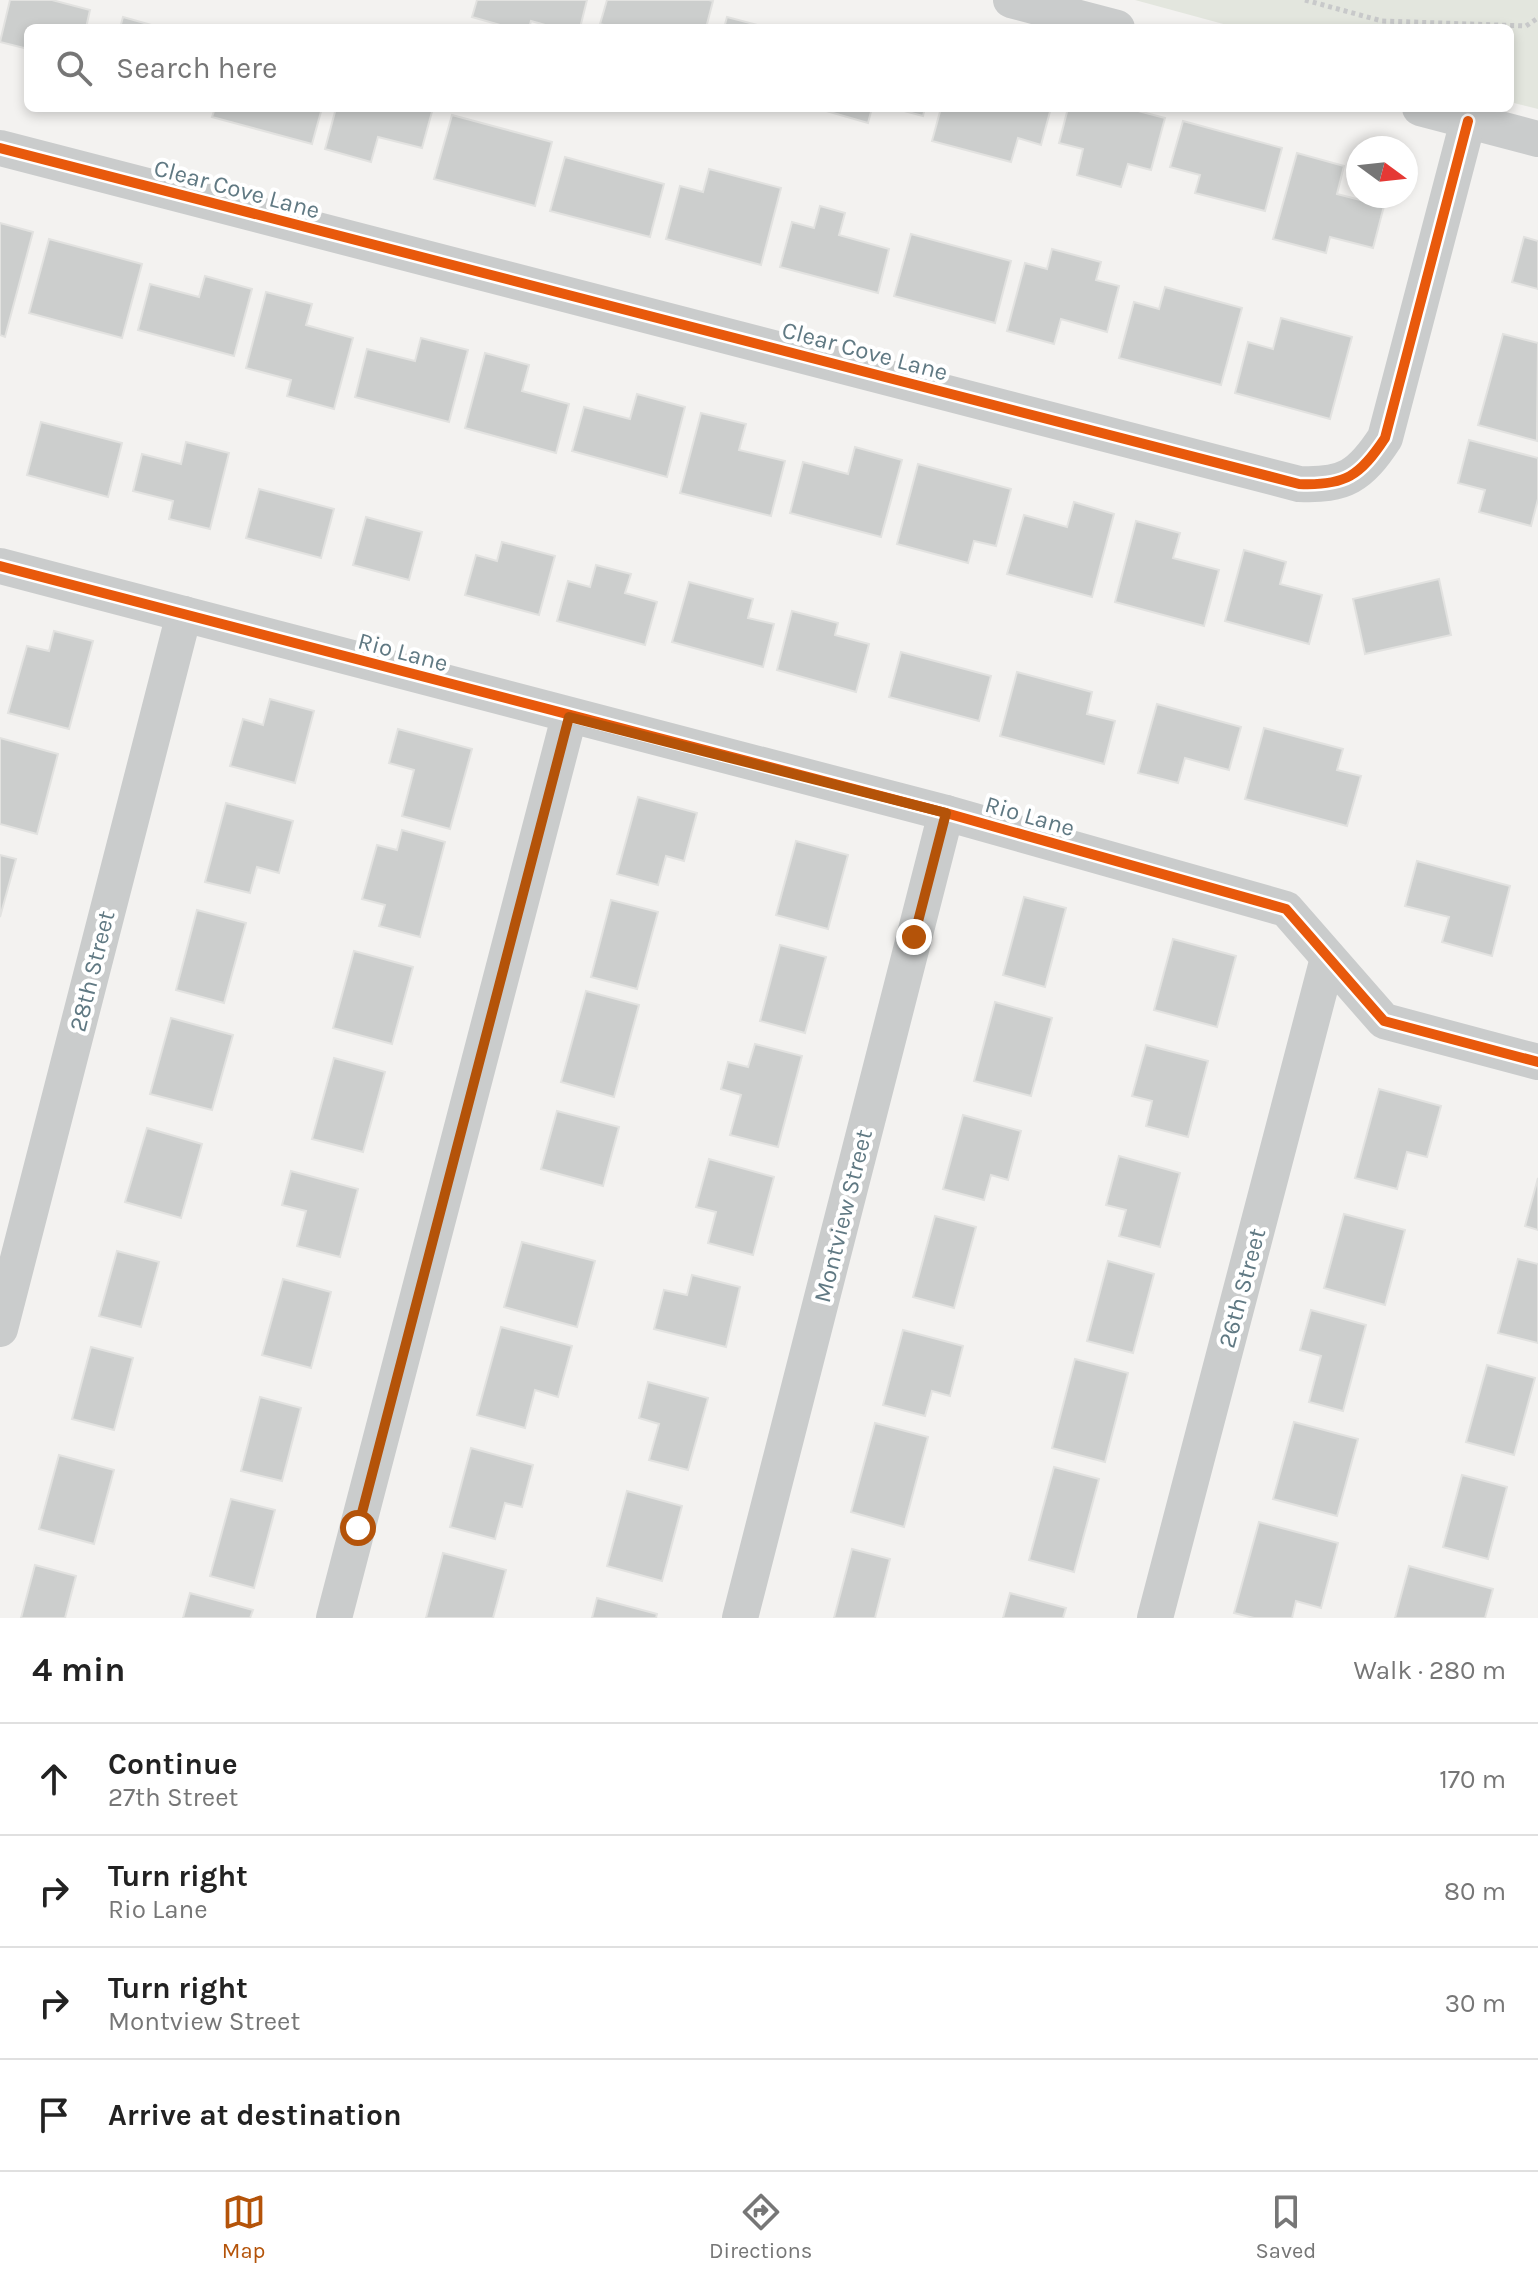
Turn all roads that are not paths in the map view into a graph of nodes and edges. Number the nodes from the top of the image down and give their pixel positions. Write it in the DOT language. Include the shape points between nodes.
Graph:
graph roads {
  1 [pos="1011,0"];
  2 [pos="1102,24"];
  3 [pos="1435,112"];
  4 [pos="1468,121"];
  5 [pos="1538,139"];
  6 [pos="0,148"];
  7 [pos="0,566"];
  8 [pos="184,614"];
  9 [pos="569,717"];
  10 [pos="946,813"];
  11 [pos="1328,958"];
  12 [pos="1538,1062"];
  13 [pos="0,1329"];
  14 [pos="334,1618"];
  15 [pos="740,1618"];
  16 [pos="1155,1618"];
  1 -- 2 [label="street"];
  3 -- 4 [label="street"];
  4 -- 5 [label="street"];
  4 -- 6 [label="street, Clear Cove Lane" via="1385,438 1351,477 1325,485 1299,484"];
  7 -- 8 [label="street, Rio Lane"];
  8 -- 9 [label="street, Rio Lane"];
  8 -- 13 [label="street, 28th Street"];
  9 -- 10 [label="street, Rio Lane"];
  9 -- 14 [label="street"];
  10 -- 11 [label="street, Rio Lane" via="1286,909"];
  10 -- 15 [label="street, Montview Street"];
  11 -- 12 [label="street, Rio Lane" via="1384,1021"];
  11 -- 16 [label="street, 26th Street"];
}
